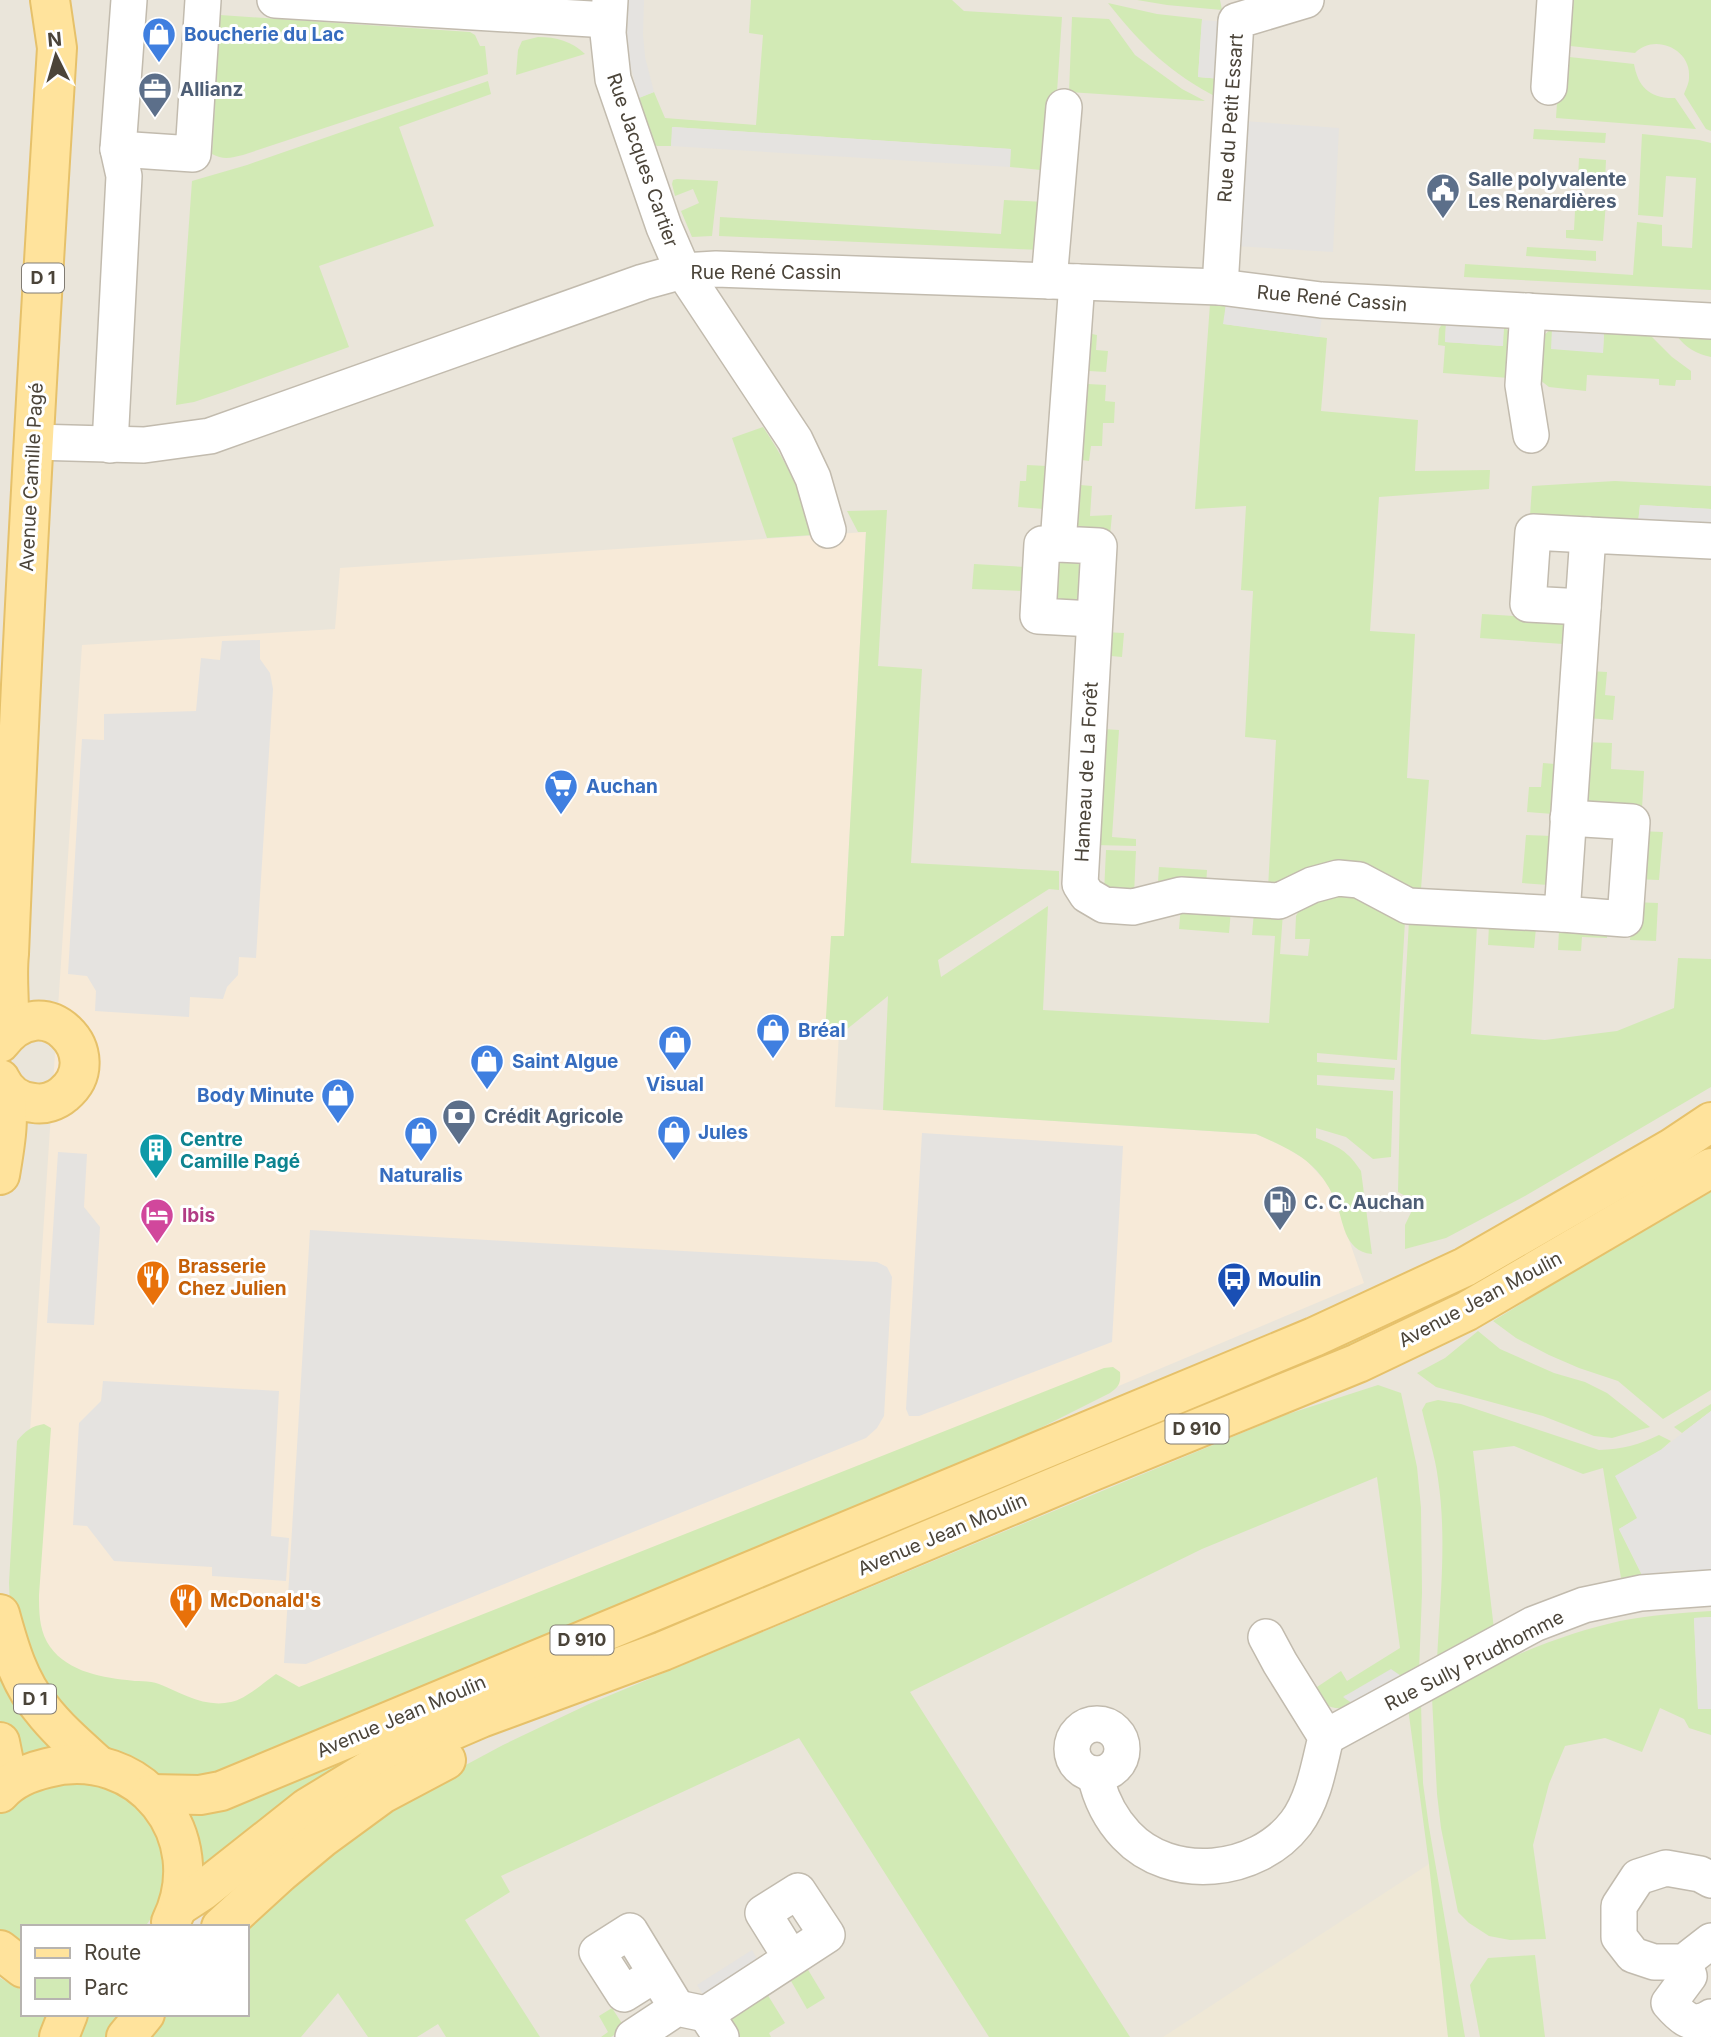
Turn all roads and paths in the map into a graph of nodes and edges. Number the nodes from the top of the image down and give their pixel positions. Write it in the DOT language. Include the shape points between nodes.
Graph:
graph roads {
  1 [pos="50,0"];
  2 [pos="129,0"];
  3 [pos="203,0"];
  4 [pos="275,0"];
  5 [pos="1306,0"];
  6 [pos="1555,0"];
  7 [pos="609,10"];
  8 [pos="1549,87"];
  9 [pos="1064,107"];
  10 [pos="118,149"];
  11 [pos="683,271"];
  12 [pos="1063,282"];
  13 [pos="1220,287"];
  14 [pos="1528,311"];
  15 [pos="1711,321"];
  16 [pos="1531,435"];
  17 [pos="33,442"];
  18 [pos="110,445"];
  19 [pos="828,530"];
  20 [pos="1588,535"];
  21 [pos="1711,541"];
  22 [pos="1058,544"];
  23 [pos="1583,607"];
  24 [pos="1093,619"];
  25 [pos="1568,818"];
  26 [pos="1562,914"];
  27 [pos="9,954"];
  28 [pos="45,1021"];
  29 [pos="4,1038"];
  30 [pos="1,1082"];
  31 [pos="47,1103"];
  32 [pos="1711,1122"];
  33 [pos="1711,1168"];
  34 [pos="0,1176"];
  35 [pos="1711,1588"];
  36 [pos="0,1614"];
  37 [pos="1266,1637"];
  38 [pos="663,1651"];
  39 [pos="1326,1737"];
  40 [pos="0,1742"];
  41 [pos="99,1765"];
  42 [pos="1095,1774"];
  43 [pos="2,1790"];
  44 [pos="151,1794"];
  45 [pos="1711,1880"];
  46 [pos="174,1916"];
  47 [pos="223,1925"];
  48 [pos="1711,1941"];
  49 [pos="0,1950"];
  50 [pos="791,1958"];
  51 [pos="21,1966"];
  52 [pos="656,1974"];
  53 [pos="1688,1980"];
  54 [pos="67,2016"];
  55 [pos="143,2016"];
  56 [pos="1711,2017"];
  57 [pos="701,2020"];
  58 [pos="59,2037"];
  59 [pos="126,2037"];
  60 [pos="633,2037"];
  1 -- 17 [label="main road, Avenue Camille Pagé / D 1" via="57,48"];
  2 -- 10 [label="street"];
  3 -- 10 [label="street" via="193,154"];
  4 -- 7 [label="street"];
  5 -- 13 [label="street, Rue du Petit Essart" via="1236,21"];
  6 -- 8 [label="street"];
  7 -- 11 [label="street, Rue Jacques Cartier" via="609,56 619,101"];
  9 -- 12 [label="street"];
  10 -- 18 [label="street" via="124,176"];
  11 -- 12 [label="street, Rue René Cassin"];
  11 -- 18 [label="street, Rue René Cassin" via="210,436"];
  11 -- 19 [label="street, Rue Jacques Cartier" via="795,440 813,478"];
  12 -- 13 [label="street, Rue René Cassin"];
  12 -- 22 [label="street"];
  13 -- 14 [label="street, Rue René Cassin" via="1321,300"];
  14 -- 15 [label="street, Rue René Cassin"];
  14 -- 16 [label="street" via="1523,385"];
  17 -- 18 [label="street, Rue René Cassin"];
  17 -- 27 [label="main road, Avenue Camille Pagé / D 1"];
  20 -- 21 [label="street"];
  20 -- 23 [label="street"];
  20 -- 23 [label="street" via="1533,532 1528,604"];
  22 -- 24 [label="street, Hameau de La Forêt" via="1098,546"];
  22 -- 24 [label="street" via="1042,544 1038,616"];
  23 -- 25 [label="street"];
  24 -- 26 [label="street, Hameau de La Forêt" via="1080,884 1087,895 1104,905 1133,907 1181,895 1279,901 1338,878 1359,880 1408,906"];
  25 -- 26 [label="street"];
  25 -- 26 [label="street, Hameau de La Forêt" via="1632,822 1625,919"];
  27 -- 28 [label="main road, Avenue Camille Pagé / D 1"];
  27 -- 29 [label="main road, Avenue Camille Pagé / D 1" via="10,999"];
  28 -- 29 [label="main road" via="20,1024"];
  28 -- 31 [label="main road" via="72,1038 79,1060 74,1083"];
  30 -- 31 [label="main road" via="22,1101"];
  30 -- 34 [label="main road" via="7,1119"];
  31 -- 34 [label="main road" via="25,1127"];
  32 -- 44 [label="main road, Avenue Jean Moulin / D 910" via="1465,1267 1314,1337 221,1791"];
  33 -- 38 [label="main road, Avenue Jean Moulin / D 910" via="1467,1311 1369,1358"];
  35 -- 39 [label="street, Rue Sully Prudhomme" via="1641,1593 1546,1619"];
  36 -- 41 [label="main road, D 1" via="22,1678 39,1706"];
  37 -- 39 [label="street"];
  38 -- 46 [label="main road, Avenue Jean Moulin / D 910" via="481,1718 372,1769 307,1808"];
  38 -- 47 [label="main road, D 910" via="382,1794 322,1838"];
  39 -- 42 [label="street" via="1314,1784 1297,1822 1265,1850 1227,1865 1170,1862 1136,1844 1105,1806"];
  40 -- 43 [label="main road" via="5,1767"];
  41 -- 43 [label="main road" via="65,1763 33,1771"];
  41 -- 44 [label="main road" via="127,1776"];
  44 -- 46 [label="main road" via="170,1818 181,1846 184,1876"];
  45 -- 53 [label="street" via="1666,1868 1638,1877 1619,1906 1619,1937 1633,1955"];
  48 -- 53 [label="street"];
  49 -- 51 [label="main road"];
  50 -- 57 [label="street"];
  52 -- 57 [label="street"];
  53 -- 56 [label="street" via="1679,2016 1690,2022"];
  54 -- 58 [label="main road"];
  55 -- 59 [label="main road"];
  57 -- 60 [label="street"];
}
